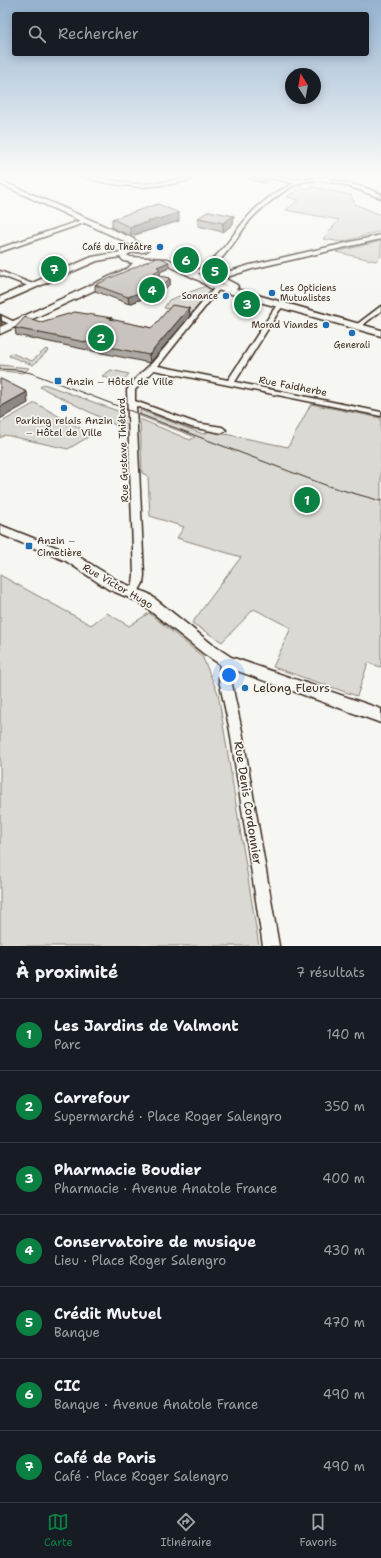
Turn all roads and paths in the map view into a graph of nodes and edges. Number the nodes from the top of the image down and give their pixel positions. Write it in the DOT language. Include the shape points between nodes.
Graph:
graph roads {
  1 [pos="77,219"];
  2 [pos="81,219"];
  3 [pos="249,219"];
  4 [pos="82,222"];
  5 [pos="381,237"];
  6 [pos="143,249"];
  7 [pos="0,250"];
  8 [pos="125,252"];
  9 [pos="146,258"];
  10 [pos="236,271"];
  11 [pos="197,272"];
  12 [pos="0,273"];
  13 [pos="212,279"];
  14 [pos="223,285"];
  15 [pos="33,286"];
  16 [pos="0,300"];
  17 [pos="282,304"];
  18 [pos="381,308"];
  19 [pos="0,317"];
  20 [pos="15,324"];
  21 [pos="359,325"];
  22 [pos="381,329"];
  23 [pos="0,331"];
  24 [pos="381,333"];
  25 [pos="153,367"];
  26 [pos="230,383"];
  27 [pos="132,402"];
  28 [pos="381,414"];
  29 [pos="222,430"];
  30 [pos="0,529"];
  31 [pos="132,593"];
  32 [pos="226,661"];
  33 [pos="381,716"];
  34 [pos="271,946"];
  1 -- 4 [label="main road"];
  2 -- 6 [label="main road" via="129,240"];
  3 -- 11 [label="street" via="220,255 207,268"];
  4 -- 7 [label="street"];
  4 -- 8 [label="main road" via="124,242 128,245"];
  5 -- 10 [label="main road"];
  6 -- 8 [label="main road"];
  6 -- 9 [label="main road"];
  8 -- 9 [label="main road" via="123,257 127,259"];
  8 -- 15 [label="main road" via="95,259"];
  9 -- 11 [label="main road" via="169,259"];
  9 -- 13 [label="main road" via="163,261"];
  9 -- 20 [label="main road" via="131,270"];
  10 -- 13 [label="main road"];
  10 -- 14 [label="main road"];
  11 -- 13 [label="main road"];
  12 -- 15 [label="street"];
  13 -- 14 [label="main road" via="208,284"];
  14 -- 17 [label="main road"];
  14 -- 25 [label="street, Rue Gustave Thiétard"];
  15 -- 16 [label="main road"];
  17 -- 21 [label="main road"];
  17 -- 26 [label="street"];
  18 -- 21 [label="street"];
  19 -- 20 [label="street"];
  20 -- 23 [label="main road"];
  21 -- 22 [label="main road"];
  21 -- 24 [label="main road"];
  25 -- 26 [label="street, Rue Faidherbe"];
  25 -- 27 [label="street, Rue Gustave Thiétard" via="132,389"];
  26 -- 28 [label="street, Rue Faidherbe"];
  27 -- 29 [label="street" via="194,425"];
  27 -- 31 [label="street, Rue Gustave Thiétard" via="139,575"];
  30 -- 31 [label="main road, Rue Victor Hugo" via="71,558 108,582"];
  31 -- 32 [label="main road, Rue Victor Hugo" via="149,602"];
  32 -- 33 [label="main road, Rue Victor Hugo"];
  32 -- 34 [label="street, Rue Denis Cordonnier" via="225,680 236,731"];
}
